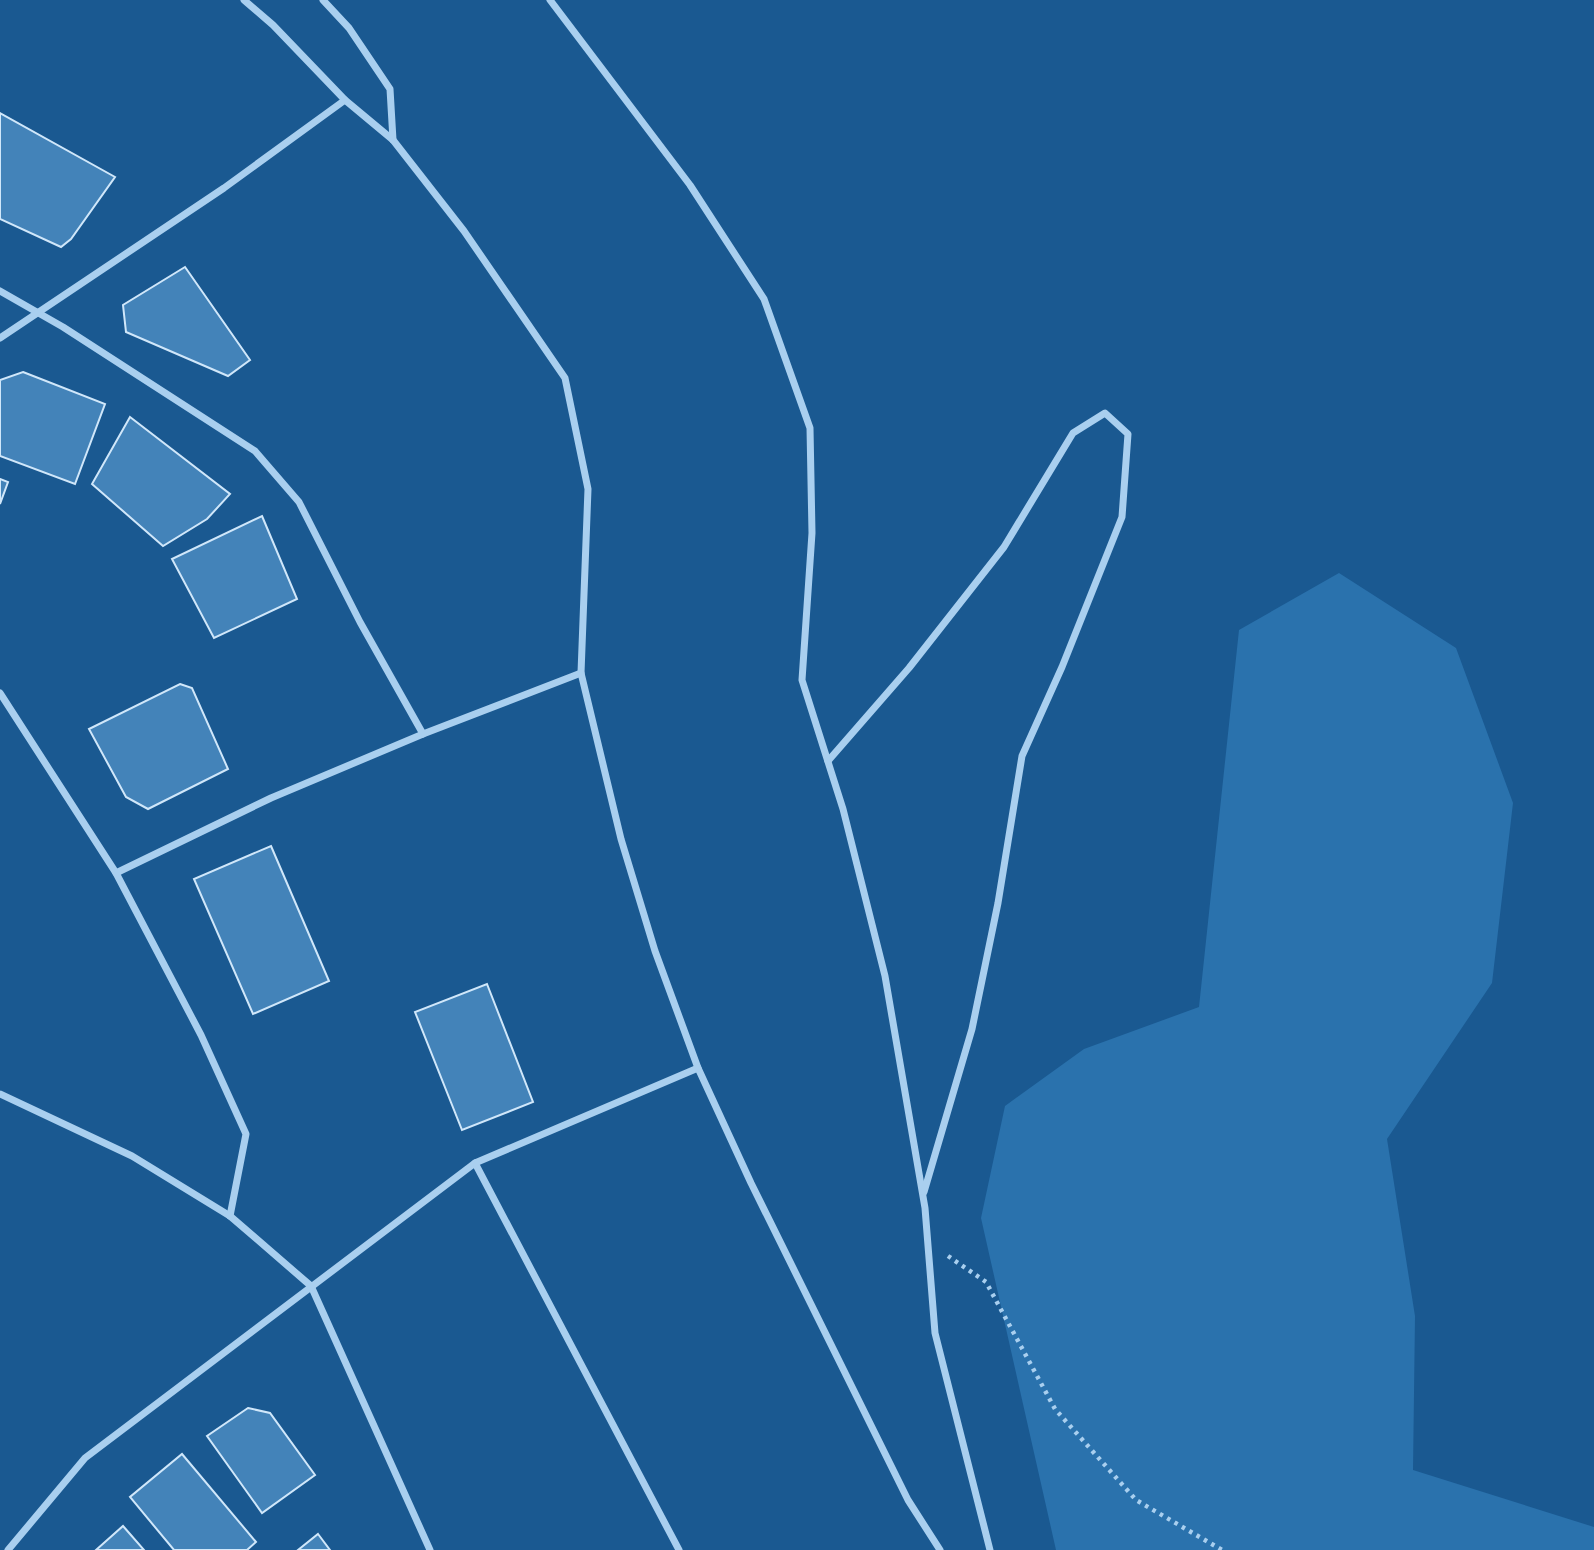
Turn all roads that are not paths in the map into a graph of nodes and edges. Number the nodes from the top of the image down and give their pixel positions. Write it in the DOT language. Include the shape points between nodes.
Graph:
graph roads {
  1 [pos="244,0"];
  2 [pos="323,0"];
  3 [pos="550,0"];
  4 [pos="345,100"];
  5 [pos="393,140"];
  6 [pos="0,291"];
  7 [pos="39,313"];
  8 [pos="0,338"];
  9 [pos="581,673"];
  10 [pos="0,693"];
  11 [pos="423,734"];
  12 [pos="828,761"];
  13 [pos="117,873"];
  14 [pos="698,1068"];
  15 [pos="0,1094"];
  16 [pos="475,1163"];
  17 [pos="923,1195"];
  18 [pos="230,1216"];
  19 [pos="311,1286"];
  20 [pos="8,1550"];
  21 [pos="430,1550"];
  22 [pos="679,1550"];
  23 [pos="940,1550"];
  24 [pos="989,1550"];
  1 -- 4 [label="street"];
  2 -- 5 [label="street" via="349,28 390,89"];
  3 -- 12 [label="street" via="690,185 764,299 810,428 812,533 802,680"];
  4 -- 5 [label="street"];
  4 -- 7 [label="street"];
  5 -- 9 [label="street" via="464,231 565,378 588,489"];
  6 -- 7 [label="street"];
  7 -- 8 [label="street"];
  7 -- 11 [label="street" via="255,451 299,502"];
  9 -- 11 [label="street"];
  9 -- 14 [label="street" via="621,839"];
  10 -- 13 [label="street"];
  11 -- 13 [label="street" via="271,798"];
  12 -- 17 [label="street" via="885,976"];
  12 -- 17 [label="street" via="909,668 1003,547 1073,433 1105,413 1128,434 1122,517 1021,756 998,904 972,1029"];
  13 -- 18 [label="street" via="201,1035 246,1134"];
  14 -- 16 [label="street"];
  14 -- 23 [label="street" via="908,1500"];
  15 -- 18 [label="street" via="132,1156"];
  16 -- 19 [label="street"];
  16 -- 22 [label="street"];
  17 -- 24 [label="street" via="935,1333"];
  18 -- 19 [label="street"];
  19 -- 20 [label="street" via="85,1458"];
  19 -- 21 [label="street"];
}
